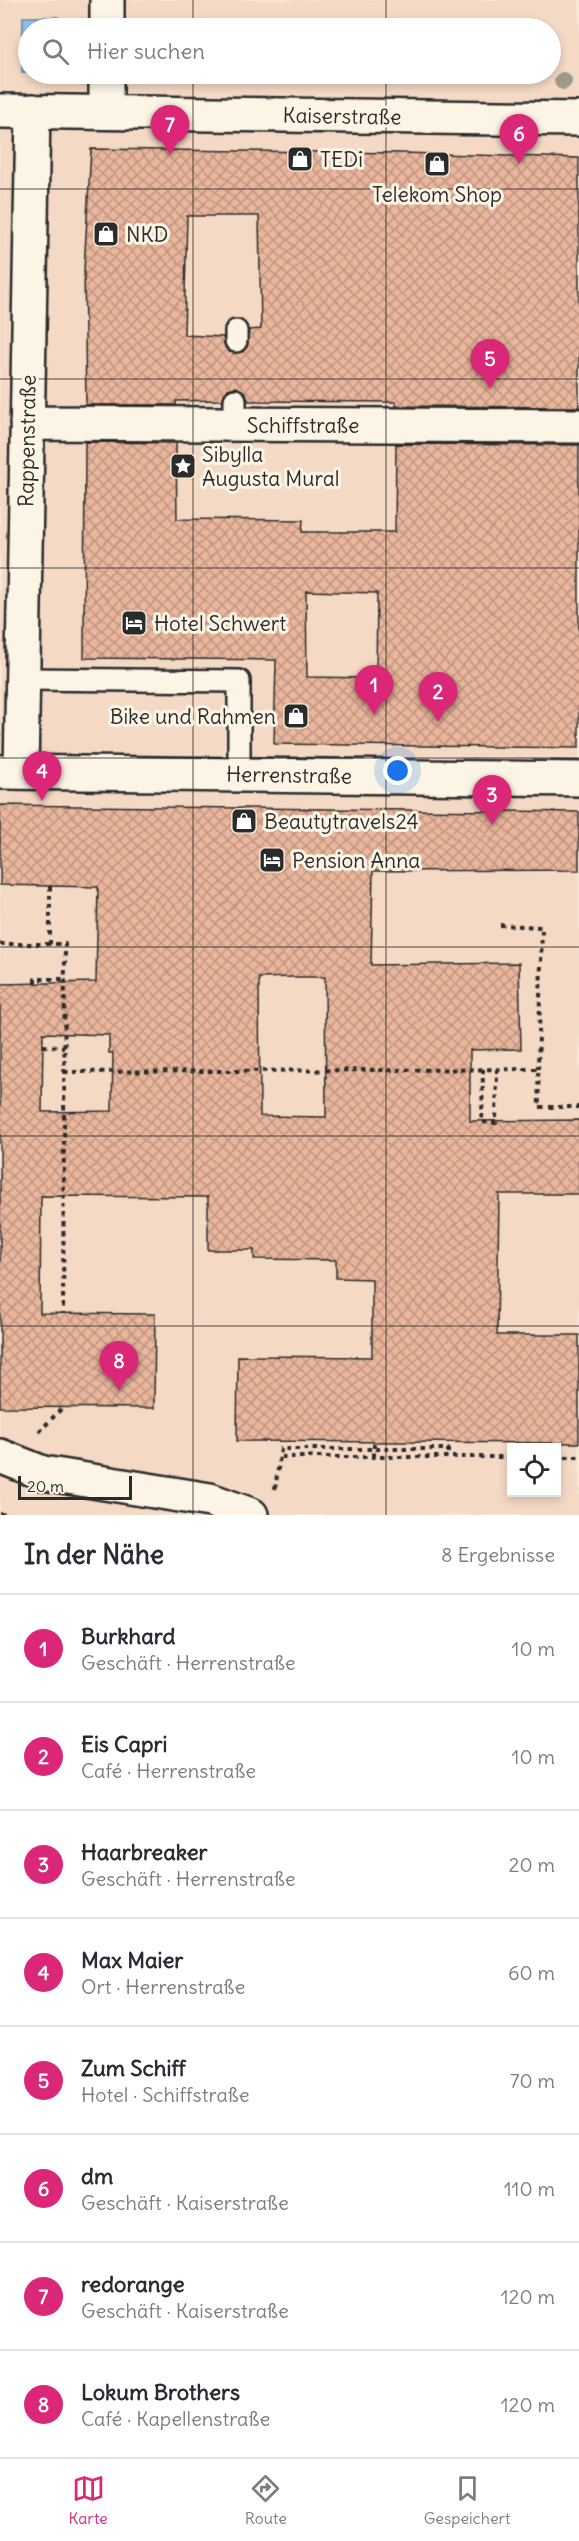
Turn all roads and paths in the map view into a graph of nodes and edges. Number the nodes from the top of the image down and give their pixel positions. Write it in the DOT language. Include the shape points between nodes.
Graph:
graph roads {
  1 [pos="107,0"];
  2 [pos="107,18"];
  3 [pos="106,84"];
  4 [pos="0,111"];
  5 [pos="33,111"];
  6 [pos="106,112"];
  7 [pos="579,120"];
  8 [pos="27,423"];
  9 [pos="579,426"];
  10 [pos="23,679"];
  11 [pos="10,772"];
  12 [pos="239,775"];
  13 [pos="579,779"];
  14 [pos="50,886"];
  15 [pos="500,925"];
  16 [pos="0,944"];
  17 [pos="50,944"];
  18 [pos="66,979"];
  19 [pos="35,983"];
  20 [pos="43,1046"];
  21 [pos="64,1047"];
  22 [pos="483,1069"];
  23 [pos="497,1069"];
  24 [pos="538,1069"];
  25 [pos="64,1072"];
  26 [pos="579,1107"];
  27 [pos="63,1314"];
  28 [pos="374,1442"];
  29 [pos="374,1449"];
  30 [pos="0,1456"];
  31 [pos="374,1457"];
  32 [pos="448,1457"];
  33 [pos="507,1457"];
  34 [pos="561,1457"];
  35 [pos="579,1457"];
  36 [pos="0,1514"];
  37 [pos="8,1515"];
  38 [pos="251,1515"];
  1 -- 2 [label="street"];
  3 -- 6 [label="street"];
  4 -- 5 [label="street, Kaiserstraße"];
  5 -- 6 [label="street, Kaiserstraße"];
  5 -- 8 [label="street, Rappenstraße"];
  6 -- 7 [label="street, Kaiserstraße"];
  8 -- 9 [label="street, Schiffstraße" via="235,412"];
  8 -- 10 [label="street, Rappenstraße"];
  10 -- 11 [label="street, Rappenstraße"];
  10 -- 12 [label="lane" via="239,681"];
  11 -- 12 [label="street, Herrenstraße"];
  12 -- 13 [label="street, Herrenstraße"];
  14 -- 17 [label="path"];
  15 -- 24 [label="path" via="542,927"];
  16 -- 17 [label="path"];
  17 -- 18 [label="path" via="65,944"];
  18 -- 19 [label="path" via="35,979"];
  18 -- 21 [label="path"];
  20 -- 21 [label="path"];
  21 -- 25 [label="path"];
  22 -- 23 [label="path"];
  22 -- 23 [label="path" via="482,1122 496,1123"];
  22 -- 25 [label="path"];
  23 -- 24 [label="path"];
  24 -- 26 [label="path" via="539,1107"];
  25 -- 27 [label="path"];
  28 -- 29 [label="path"];
  29 -- 31 [label="path"];
  29 -- 31 [label="path" via="282,1449 281,1457"];
  29 -- 32 [label="path" via="448,1449"];
  30 -- 38 [label="street" via="43,1473 210,1500"];
  31 -- 32 [label="path"];
  32 -- 33 [label="path"];
  34 -- 35 [label="path"];
  36 -- 37 [label="path"];
}
